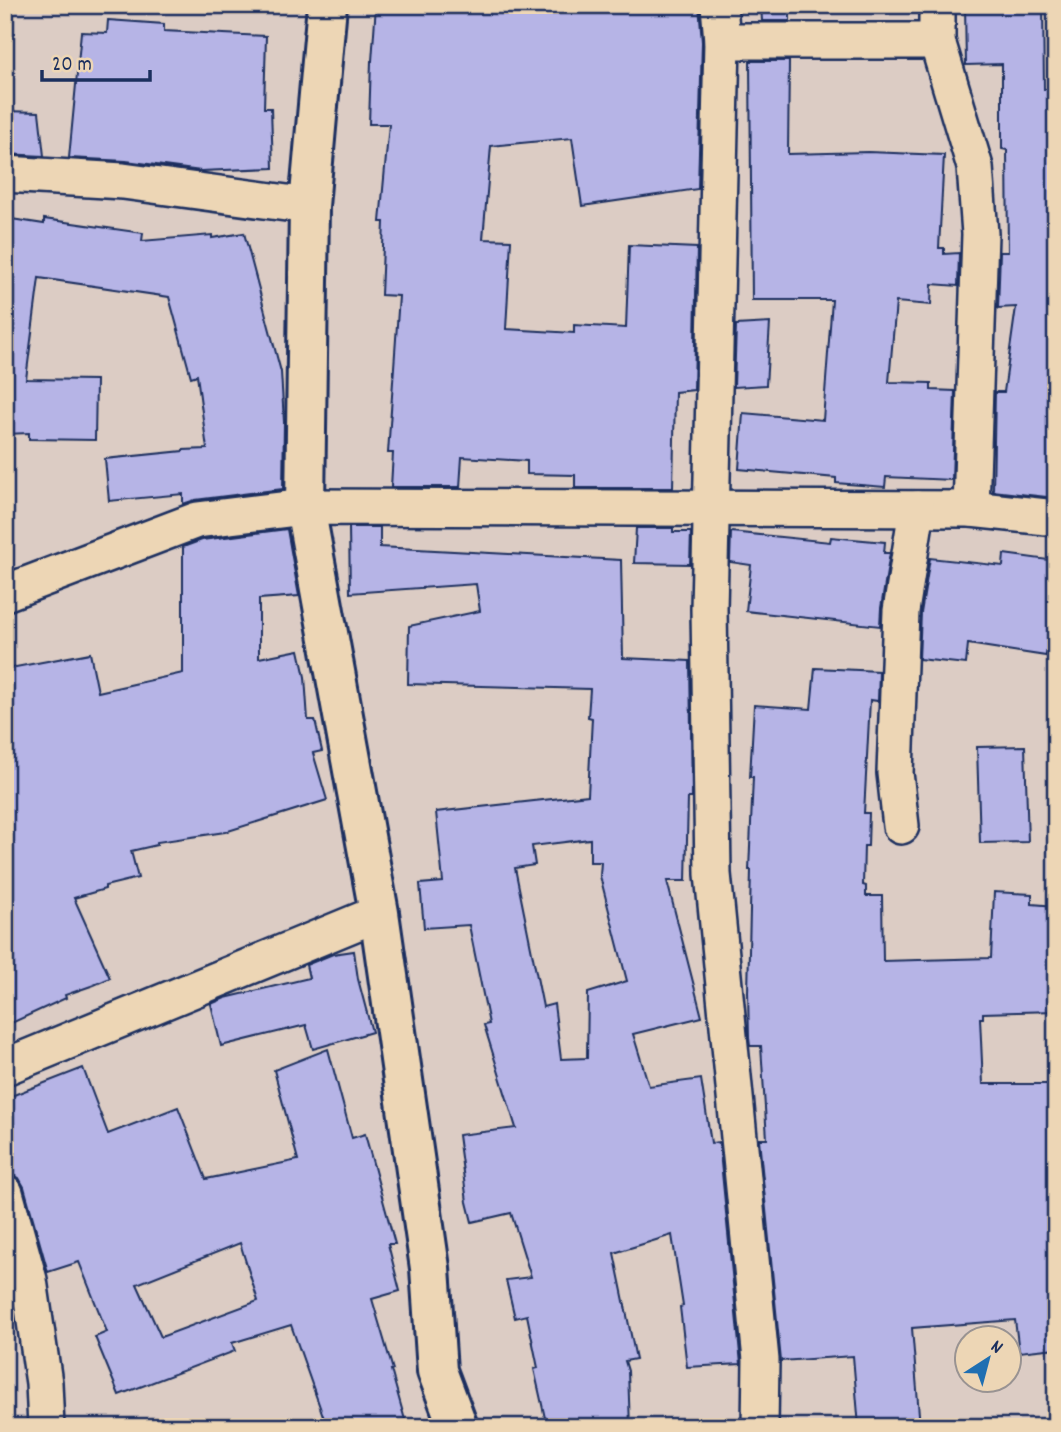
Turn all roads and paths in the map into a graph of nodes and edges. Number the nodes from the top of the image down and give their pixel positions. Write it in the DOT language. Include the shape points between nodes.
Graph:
graph roads {
  1 [pos="327,5"];
  2 [pos="719,5"];
  3 [pos="937,5"];
  4 [pos="722,41"];
  5 [pos="937,41"];
  6 [pos="5,174"];
  7 [pos="309,206"];
  8 [pos="305,507"];
  9 [pos="712,509"];
  10 [pos="917,509"];
  11 [pos="971,509"];
  12 [pos="1056,518"];
  13 [pos="5,593"];
  14 [pos="901,826"];
  15 [pos="379,913"];
  16 [pos="5,1067"];
  17 [pos="5,1193"];
  18 [pos="46,1427"];
  19 [pos="458,1427"];
  20 [pos="760,1427"];
  1 -- 7 [label="street"];
  2 -- 4 [label="street"];
  3 -- 5 [label="street"];
  4 -- 5 [label="street"];
  4 -- 9 [label="street"];
  5 -- 11 [label="street" via="975,167 979,220"];
  6 -- 7 [label="street" via="123,180"];
  7 -- 8 [label="street"];
  8 -- 9 [label="street"];
  8 -- 13 [label="street" via="197,520"];
  8 -- 15 [label="street"];
  9 -- 10 [label="street"];
  9 -- 20 [label="street" via="713,874 761,1360"];
  10 -- 11 [label="street"];
  10 -- 14 [label="street" via="901,611 895,772"];
  11 -- 12 [label="street"];
  15 -- 16 [label="street"];
  15 -- 19 [label="street" via="430,1268 437,1371"];
  17 -- 18 [label="street" via="29,1280"];
}
